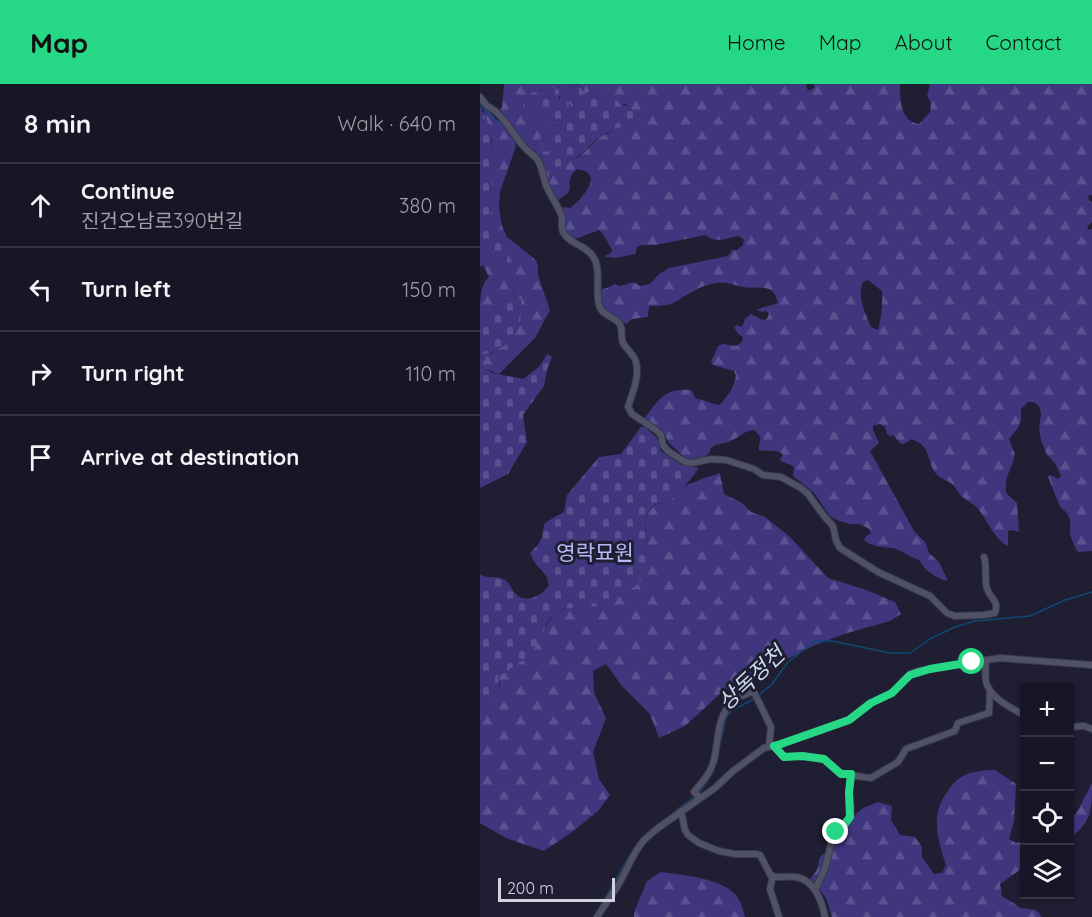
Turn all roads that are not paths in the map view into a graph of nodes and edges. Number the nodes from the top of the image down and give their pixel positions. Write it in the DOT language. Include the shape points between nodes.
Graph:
graph roads {
  1 [pos="480,97"];
  2 [pos="984,557"];
  3 [pos="986,660"];
  4 [pos="1092,665"];
  5 [pos="990,690"];
  6 [pos="1020,713"];
  7 [pos="1074,727"];
  8 [pos="1092,729"];
  9 [pos="772,746"];
  10 [pos="851,774"];
  11 [pos="698,796"];
  12 [pos="681,811"];
  13 [pos="772,876"];
  14 [pos="815,890"];
  15 [pos="597,917"];
  16 [pos="779,917"];
  17 [pos="825,917"];
  1 -- 2 [label="street" via="537,160 562,215 563,232 595,259 600,309 618,321 624,345 637,365 628,407 661,435 668,451 685,462 726,460 781,477 801,488 833,526 840,548 878,572 930,596 947,613 995,613 996,602 987,590"];
  3 -- 4 [label="street" via="1014,658"];
  3 -- 5 [label="street" via="986,683"];
  3 -- 9 [label="street" via="910,675 892,693 849,720"];
  5 -- 6 [label="street"];
  5 -- 10 [label="street" via="989,713 958,723 956,731 906,749 898,762 871,778"];
  7 -- 8 [label="street"];
  9 -- 10 [label="street" via="784,757 824,759 841,774"];
  9 -- 11 [label="street"];
  9 -- 11 [label="street" via="771,727 757,697 752,692 736,700 724,711 714,762 694,792"];
  10 -- 14 [label="street" via="850,817 833,836"];
  11 -- 12 [label="street"];
  12 -- 13 [label="street" via="685,830 699,843 735,854 758,854"];
  12 -- 15 [label="street" via="644,840"];
  13 -- 14 [label="street" via="800,878"];
  13 -- 16 [label="street" via="770,890"];
  14 -- 17 [label="street"];
}
